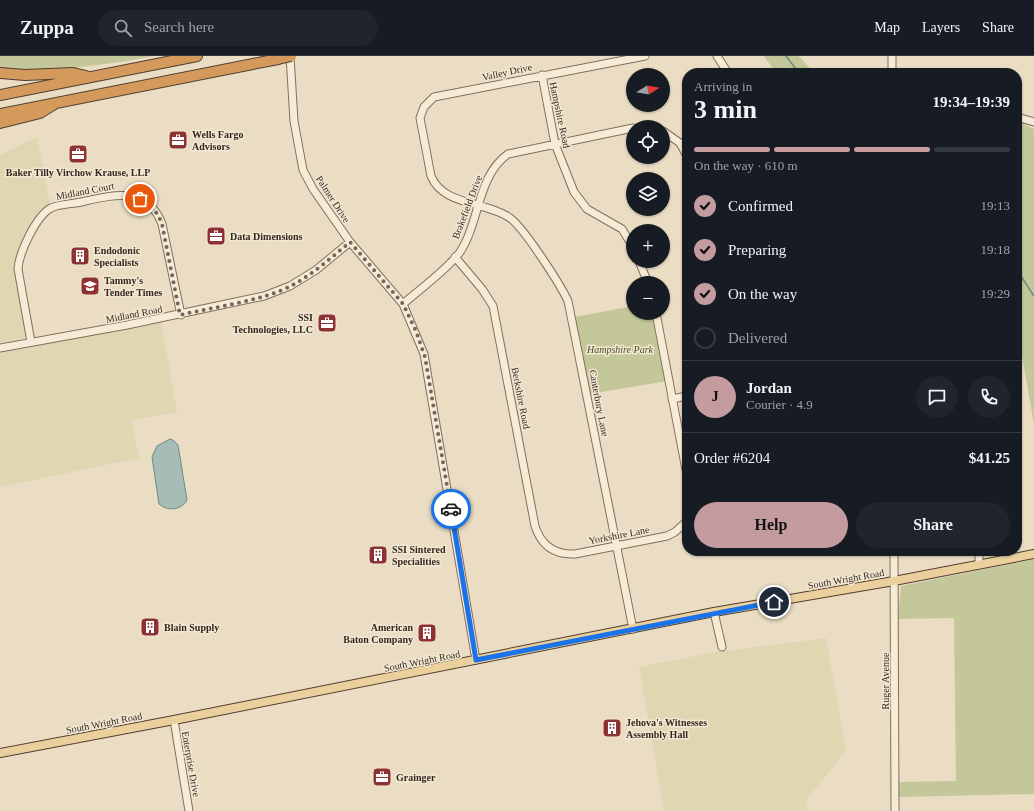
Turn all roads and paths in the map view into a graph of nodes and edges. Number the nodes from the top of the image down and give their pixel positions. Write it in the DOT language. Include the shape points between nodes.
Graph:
graph roads {
  1 [pos="197,56"];
  2 [pos="291,56"];
  3 [pos="645,56"];
  4 [pos="717,56"];
  5 [pos="892,56"];
  6 [pos="725,68"];
  7 [pos="892,68"];
  8 [pos="0,73"];
  9 [pos="542,75"];
  10 [pos="90,77"];
  11 [pos="0,95"];
  12 [pos="58,102"];
  13 [pos="424,106"];
  14 [pos="0,114"];
  15 [pos="1022,118"];
  16 [pos="1034,122"];
  17 [pos="0,123"];
  18 [pos="626,129"];
  19 [pos="670,134"];
  20 [pos="555,144"];
  21 [pos="682,147"];
  22 [pos="479,205"];
  23 [pos="626,236"];
  24 [pos="350,242"];
  25 [pos="455,257"];
  26 [pos="403,304"];
  27 [pos="180,315"];
  28 [pos="657,320"];
  29 [pos="31,342"];
  30 [pos="0,348"];
  31 [pos="682,397"];
  32 [pos="672,399"];
  33 [pos="682,450"];
  34 [pos="682,526"];
  35 [pos="617,546"];
  36 [pos="551,550"];
  37 [pos="1034,554"];
  38 [pos="894,556"];
  39 [pos="979,556"];
  40 [pos="979,565"];
  41 [pos="894,581"];
  42 [pos="714,612"];
  43 [pos="633,629"];
  44 [pos="722,647"];
  45 [pos="476,660"];
  46 [pos="174,720"];
  47 [pos="0,753"];
  48 [pos="189,811"];
  49 [pos="895,811"];
  1 -- 10 [label="highway"];
  2 -- 12 [label="highway, bridge"];
  2 -- 24 [label="street, Palmer Drive" via="294,121 303,170"];
  3 -- 9 [label="street, Valley Drive"];
  4 -- 6 [label="street"];
  5 -- 7 [label="street"];
  8 -- 10 [label="highway" via="72,73"];
  9 -- 13 [label="street, Valley Drive" via="434,97"];
  9 -- 20 [label="street, Hampshire Road"];
  10 -- 11 [label="highway"];
  12 -- 14 [label="highway"];
  12 -- 17 [label="highway" via="40,113"];
  13 -- 22 [label="street, Canterbury Lane" via="420,118 434,184 447,194"];
  15 -- 16 [label="street"];
  18 -- 20 [label="street, Brakefield Drive"];
  19 -- 21 [label="street"];
  20 -- 22 [label="street, Brakefield Drive" via="508,154 499,161 491,170"];
  20 -- 23 [label="street, Hampshire Road" via="580,202 587,209 622,229"];
  22 -- 25 [label="street, Brakefield Drive" via="470,230"];
  22 -- 35 [label="street, Canterbury Lane" via="502,213 518,226 568,301"];
  24 -- 26 [label="street, Palmer Drive"];
  24 -- 27 [label="street, Midland Road" via="316,270 290,286 264,296"];
  25 -- 26 [label="street, Brakefield Drive"];
  25 -- 36 [label="street, Berkshire Road" via="493,306 535,526 542,541"];
  26 -- 45 [label="street, Palmer Drive" via="424,354"];
  27 -- 29 [label="street, Midland Road"];
  27 -- 29 [label="street, Midland Court" via="159,216 148,203 133,195 116,194 51,209 37,223 29,236 19,258 18,269"];
  28 -- 32 [label="street"];
  29 -- 30 [label="street, Midland Road"];
  31 -- 32 [label="street"];
  32 -- 33 [label="street"];
  34 -- 35 [label="street, Yorkshire Lane" via="666,536"];
  35 -- 36 [label="street, Yorkshire Lane" via="575,554"];
  35 -- 43 [label="street, Canterbury Lane"];
  37 -- 40 [label="main road, South Wright Road"];
  38 -- 41 [label="street, Ruger Avenue"];
  39 -- 40 [label="street"];
  40 -- 41 [label="main road, South Wright Road"];
  41 -- 42 [label="main road, South Wright Road"];
  41 -- 49 [label="street, Ruger Avenue"];
  42 -- 43 [label="main road, South Wright Road"];
  42 -- 44 [label="street"];
  43 -- 45 [label="main road, South Wright Road"];
  45 -- 46 [label="main road, South Wright Road"];
  46 -- 47 [label="main road, South Wright Road"];
  46 -- 48 [label="street, Enterprise Drive"];
}
